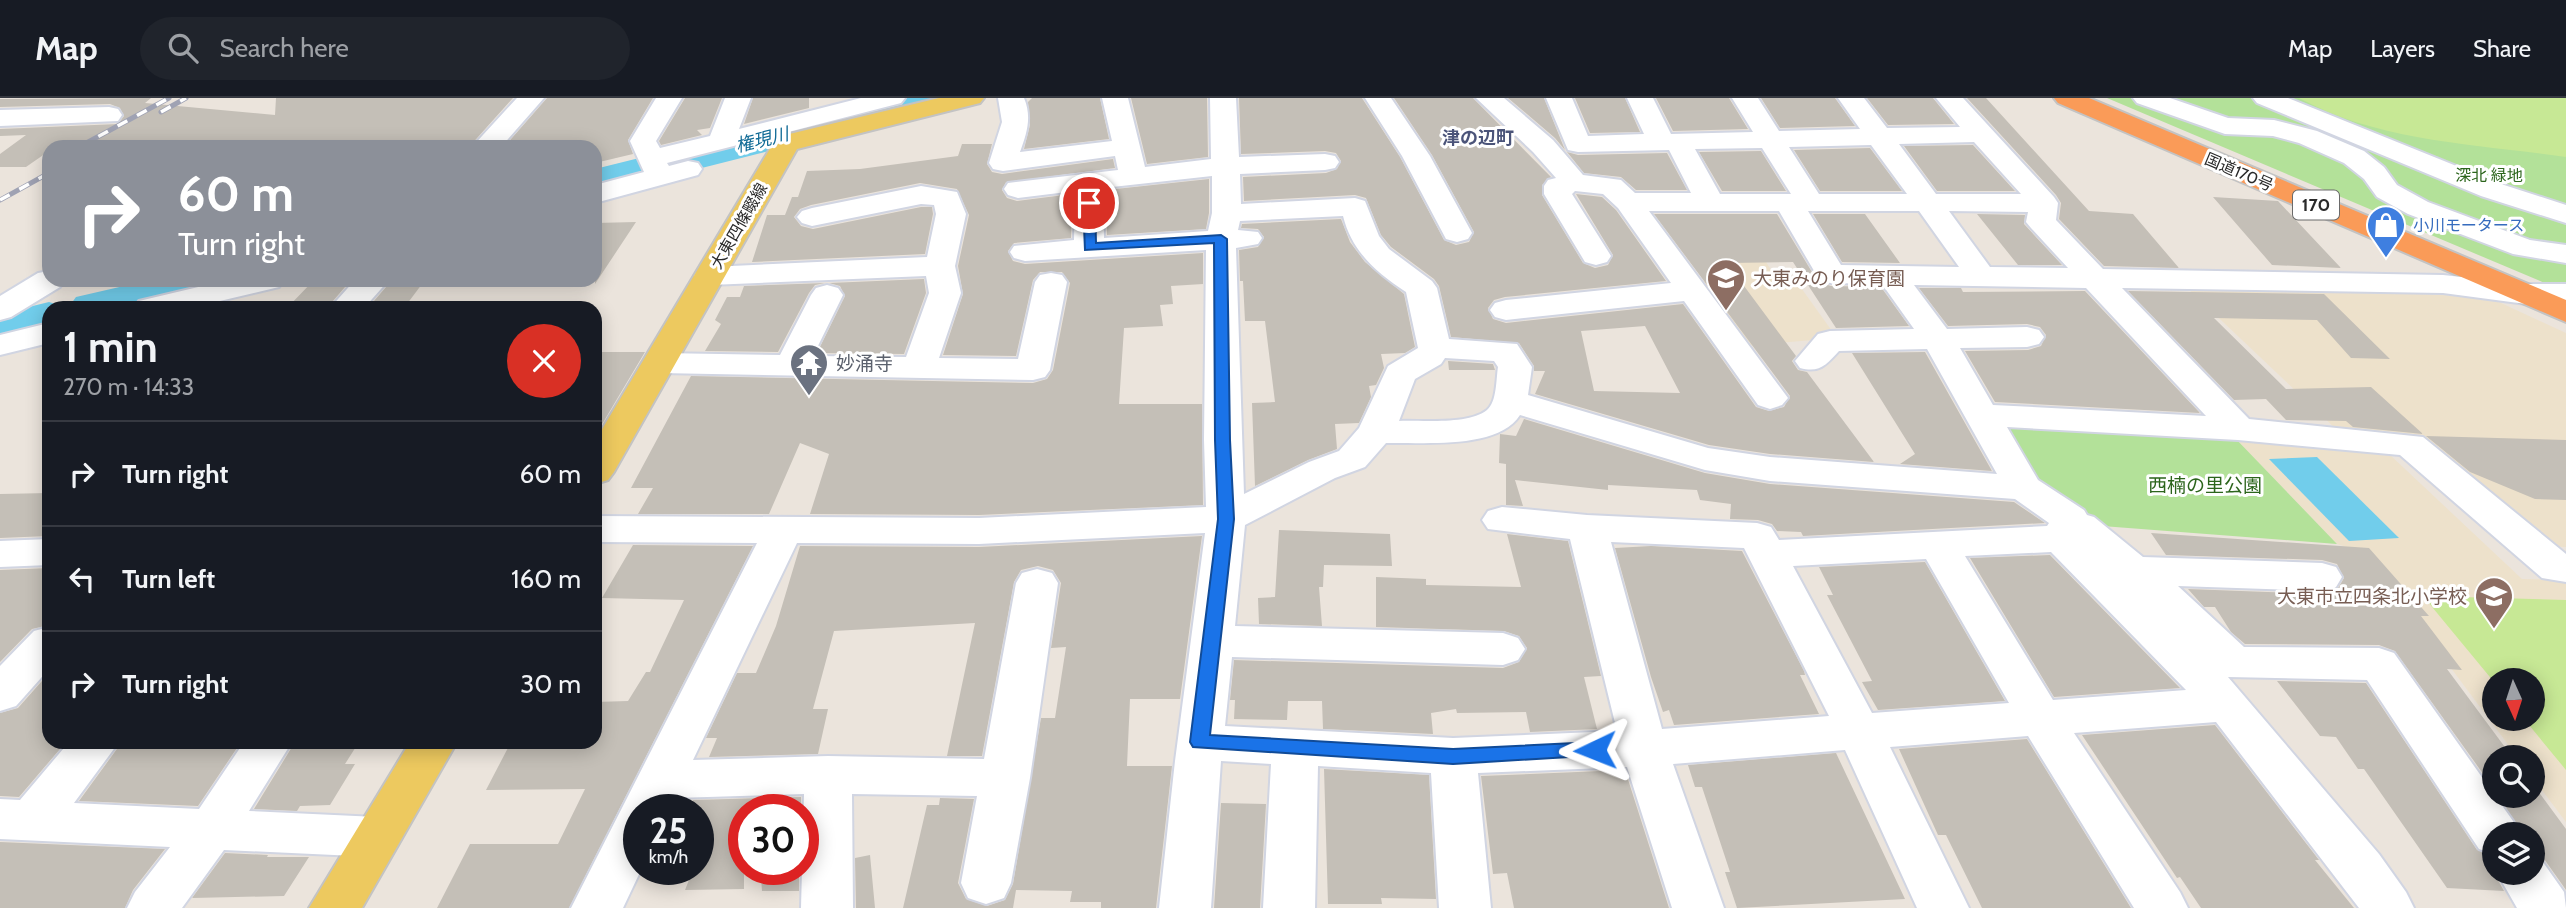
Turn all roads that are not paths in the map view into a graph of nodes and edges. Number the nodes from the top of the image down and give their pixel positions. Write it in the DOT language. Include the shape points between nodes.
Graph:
graph roads {
  1 [pos="531,98"];
  2 [pos="669,98"];
  3 [pos="738,98"];
  4 [pos="892,98"];
  5 [pos="971,98"];
  6 [pos="1011,98"];
  7 [pos="1115,98"];
  8 [pos="1223,98"];
  9 [pos="1378,98"];
  10 [pos="1489,98"];
  11 [pos="1559,98"];
  12 [pos="1640,98"];
  13 [pos="1745,98"];
  14 [pos="1851,98"];
  15 [pos="1948,98"];
  16 [pos="2067,98"];
  17 [pos="2146,98"];
  18 [pos="2266,98"];
  19 [pos="109,115"];
  20 [pos="819,119"];
  21 [pos="5,129"];
  22 [pos="1982,134"];
  23 [pos="1880,136"];
  24 [pos="1767,138"];
  25 [pos="492,140"];
  26 [pos="1670,142"];
  27 [pos="787,143"];
  28 [pos="1578,145"];
  29 [pos="1543,146"];
  30 [pos="1125,147"];
  31 [pos="718,150"];
  32 [pos="1325,162"];
  33 [pos="1227,166"];
  34 [pos="656,168"];
  35 [pos="1134,175"];
  36 [pos="1089,181"];
  37 [pos="1575,183"];
  38 [pos="1018,189"];
  39 [pos="602,191"];
  40 [pos="1628,202"];
  41 [pos="1710,202"];
  42 [pos="1799,202"];
  43 [pos="1927,203"];
  44 [pos="2044,203"];
  45 [pos="2566,214"];
  46 [pos="812,218"];
  47 [pos="1224,226"];
  48 [pos="1457,233"];
  49 [pos="1089,247"];
  50 [pos="1025,252"];
  51 [pos="2566,254"];
  52 [pos="1596,256"];
  53 [pos="940,266"];
  54 [pos="710,276"];
  55 [pos="1892,276"];
  56 [pos="1981,276"];
  57 [pos="2096,278"];
  58 [pos="1051,282"];
  59 [pos="42,284"];
  60 [pos="238,287"];
  61 [pos="366,287"];
  62 [pos="1690,291"];
  63 [pos="2526,294"];
  64 [pos="2566,294"];
  65 [pos="827,295"];
  66 [pos="180,301"];
  67 [pos="353,301"];
  68 [pos="0,310"];
  69 [pos="1506,310"];
  70 [pos="2566,312"];
  71 [pos="42,335"];
  72 [pos="2027,337"];
  73 [pos="1937,338"];
  74 [pos="0,345"];
  75 [pos="1436,348"];
  76 [pos="1812,360"];
  77 [pos="660,363"];
  78 [pos="791,366"];
  79 [pos="919,368"];
  80 [pos="1770,398"];
  81 [pos="1510,401"];
  82 [pos="1983,415"];
  83 [pos="2238,429"];
  84 [pos="1376,432"];
  85 [pos="602,460"];
  86 [pos="2024,488"];
  87 [pos="1226,519"];
  88 [pos="1502,520"];
  89 [pos="1587,528"];
  90 [pos="2066,528"];
  91 [pos="602,529"];
  92 [pos="783,531"];
  93 [pos="1938,545"];
  94 [pos="42,552"];
  95 [pos="1768,554"];
  96 [pos="1,555"];
  97 [pos="2566,568"];
  98 [pos="2135,571"];
  99 [pos="2322,577"];
  100 [pos="1037,583"];
  101 [pos="1211,641"];
  102 [pos="42,649"];
  103 [pos="1503,649"];
  104 [pos="0,694"];
  105 [pos="2227,704"];
  106 [pos="2042,720"];
  107 [pos="1860,733"];
  108 [pos="1200,742"];
  109 [pos="1295,748"];
  110 [pos="1644,748"];
  111 [pos="89,749"];
  112 [pos="264,749"];
  113 [pos="430,749"];
  114 [pos="1453,756"];
  115 [pos="828,775"];
  116 [pos="1006,778"];
  117 [pos="653,794"];
  118 [pos="662,794"];
  119 [pos="15,820"];
  120 [pos="2487,822"];
  121 [pos="211,830"];
  122 [pos="377,837"];
  123 [pos="623,855"];
  124 [pos="986,883"];
  125 [pos="2530,885"];
  126 [pos="153,908"];
  127 [pos="335,908"];
  128 [pos="597,908"];
  129 [pos="828,908"];
  130 [pos="1185,908"];
  131 [pos="1289,908"];
  132 [pos="1465,908"];
  133 [pos="1698,908"];
  134 [pos="1943,908"];
  135 [pos="2162,908"];
  136 [pos="2388,908"];
  137 [pos="2546,908"];
  1 -- 25 [label="street"];
  2 -- 34 [label="street" via="643,141"];
  3 -- 31 [label="street"];
  4 -- 20 [label="street"];
  5 -- 20 [label="main road"];
  6 -- 30 [label="street" via="1017,121 1003,163"];
  7 -- 30 [label="street"];
  8 -- 33 [label="street"];
  9 -- 48 [label="street" via="1416,156"];
  10 -- 29 [label="street"];
  11 -- 28 [label="street"];
  12 -- 26 [label="street"];
  13 -- 24 [label="street"];
  14 -- 23 [label="street"];
  15 -- 22 [label="street"];
  16 -- 63 [label="highway, 国道170号 / 170"];
  17 -- 51 [label="street" via="2225,126 2274,128 2308,137 2354,157 2387,191 2418,208 2513,245"];
  18 -- 45 [label="street" via="2491,190"];
  19 -- 21 [label="street" via="44,117"];
  20 -- 27 [label="main road"];
  20 -- 31 [label="street"];
  22 -- 23 [label="street"];
  22 -- 44 [label="street"];
  23 -- 24 [label="street"];
  23 -- 43 [label="street"];
  24 -- 26 [label="street"];
  24 -- 42 [label="street"];
  26 -- 28 [label="street"];
  26 -- 41 [label="street"];
  27 -- 31 [label="street"];
  27 -- 54 [label="main road, 大東四條畷線"];
  28 -- 29 [label="street"];
  29 -- 37 [label="street"];
  30 -- 35 [label="street"];
  31 -- 34 [label="street"];
  32 -- 33 [label="street"];
  33 -- 35 [label="street"];
  33 -- 47 [label="street"];
  34 -- 39 [label="street"];
  35 -- 36 [label="street"];
  36 -- 38 [label="street"];
  36 -- 49 [label="street"];
  37 -- 40 [label="street" via="1611,186"];
  37 -- 52 [label="street" via="1558,186 1558,194"];
  40 -- 41 [label="street"];
  40 -- 62 [label="street"];
  41 -- 42 [label="street"];
  42 -- 43 [label="street"];
  42 -- 55 [label="street" via="1831,274"];
  43 -- 44 [label="street"];
  43 -- 56 [label="street"];
  44 -- 57 [label="street" via="2041,222"];
  46 -- 53 [label="street" via="921,195 947,198 951,214"];
  47 -- 49 [label="street"];
  47 -- 75 [label="street" via="1360,232 1388,268 1421,288"];
  47 -- 87 [label="street"];
  49 -- 50 [label="street"];
  53 -- 54 [label="street"];
  53 -- 79 [label="street" via="945,293"];
  54 -- 77 [label="main road, 大東四條畷線"];
  55 -- 56 [label="street"];
  55 -- 73 [label="street"];
  56 -- 57 [label="street"];
  57 -- 63 [label="street" via="2443,284"];
  57 -- 83 [label="street"];
  58 -- 79 [label="street" via="1033,370"];
  59 -- 68 [label="street"];
  60 -- 66 [label="street"];
  61 -- 67 [label="street"];
  62 -- 69 [label="street"];
  62 -- 80 [label="street"];
  63 -- 64 [label="street"];
  63 -- 70 [label="highway, 国道170号 / 170"];
  65 -- 78 [label="street"];
  71 -- 74 [label="street"];
  72 -- 73 [label="street"];
  73 -- 76 [label="street" via="1829,341"];
  73 -- 82 [label="street"];
  75 -- 81 [label="street" via="1505,351 1515,368"];
  75 -- 84 [label="street" via="1400,373"];
  77 -- 78 [label="street"];
  77 -- 85 [label="main road, 大東四條畷線"];
  78 -- 79 [label="street"];
  81 -- 84 [label="street" via="1500,417 1470,430"];
  81 -- 86 [label="street" via="1705,458 1770,469"];
  82 -- 83 [label="street"];
  82 -- 86 [label="street"];
  83 -- 97 [label="street" via="2410,445 2556,568"];
  84 -- 87 [label="street" via="1352,459"];
  86 -- 90 [label="street"];
  87 -- 92 [label="street" via="979,531"];
  87 -- 101 [label="street"];
  88 -- 89 [label="street"];
  89 -- 95 [label="street" via="1757,536"];
  89 -- 110 [label="street"];
  90 -- 93 [label="street"];
  90 -- 98 [label="street"];
  90 -- 105 [label="street"];
  91 -- 92 [label="street"];
  92 -- 117 [label="street"];
  93 -- 95 [label="street"];
  93 -- 106 [label="street"];
  94 -- 96 [label="street"];
  95 -- 107 [label="street"];
  98 -- 99 [label="street"];
  98 -- 120 [label="street" via="2233,663 2379,664"];
  100 -- 116 [label="street"];
  101 -- 103 [label="street"];
  101 -- 108 [label="street"];
  102 -- 104 [label="street"];
  105 -- 106 [label="street"];
  105 -- 136 [label="street"];
  106 -- 107 [label="street"];
  106 -- 135 [label="street"];
  107 -- 110 [label="street"];
  107 -- 134 [label="street"];
  108 -- 109 [label="street"];
  108 -- 130 [label="street"];
  109 -- 114 [label="street"];
  109 -- 131 [label="street"];
  110 -- 114 [label="street"];
  110 -- 133 [label="street"];
  111 -- 119 [label="street"];
  112 -- 121 [label="street"];
  113 -- 122 [label="main road"];
  114 -- 132 [label="street"];
  115 -- 116 [label="street"];
  115 -- 118 [label="street"];
  115 -- 129 [label="street"];
  116 -- 124 [label="street"];
  119 -- 121 [label="street"];
  121 -- 122 [label="street"];
  121 -- 126 [label="street"];
  122 -- 127 [label="main road"];
  123 -- 128 [label="street"];
  125 -- 137 [label="street"];
}
